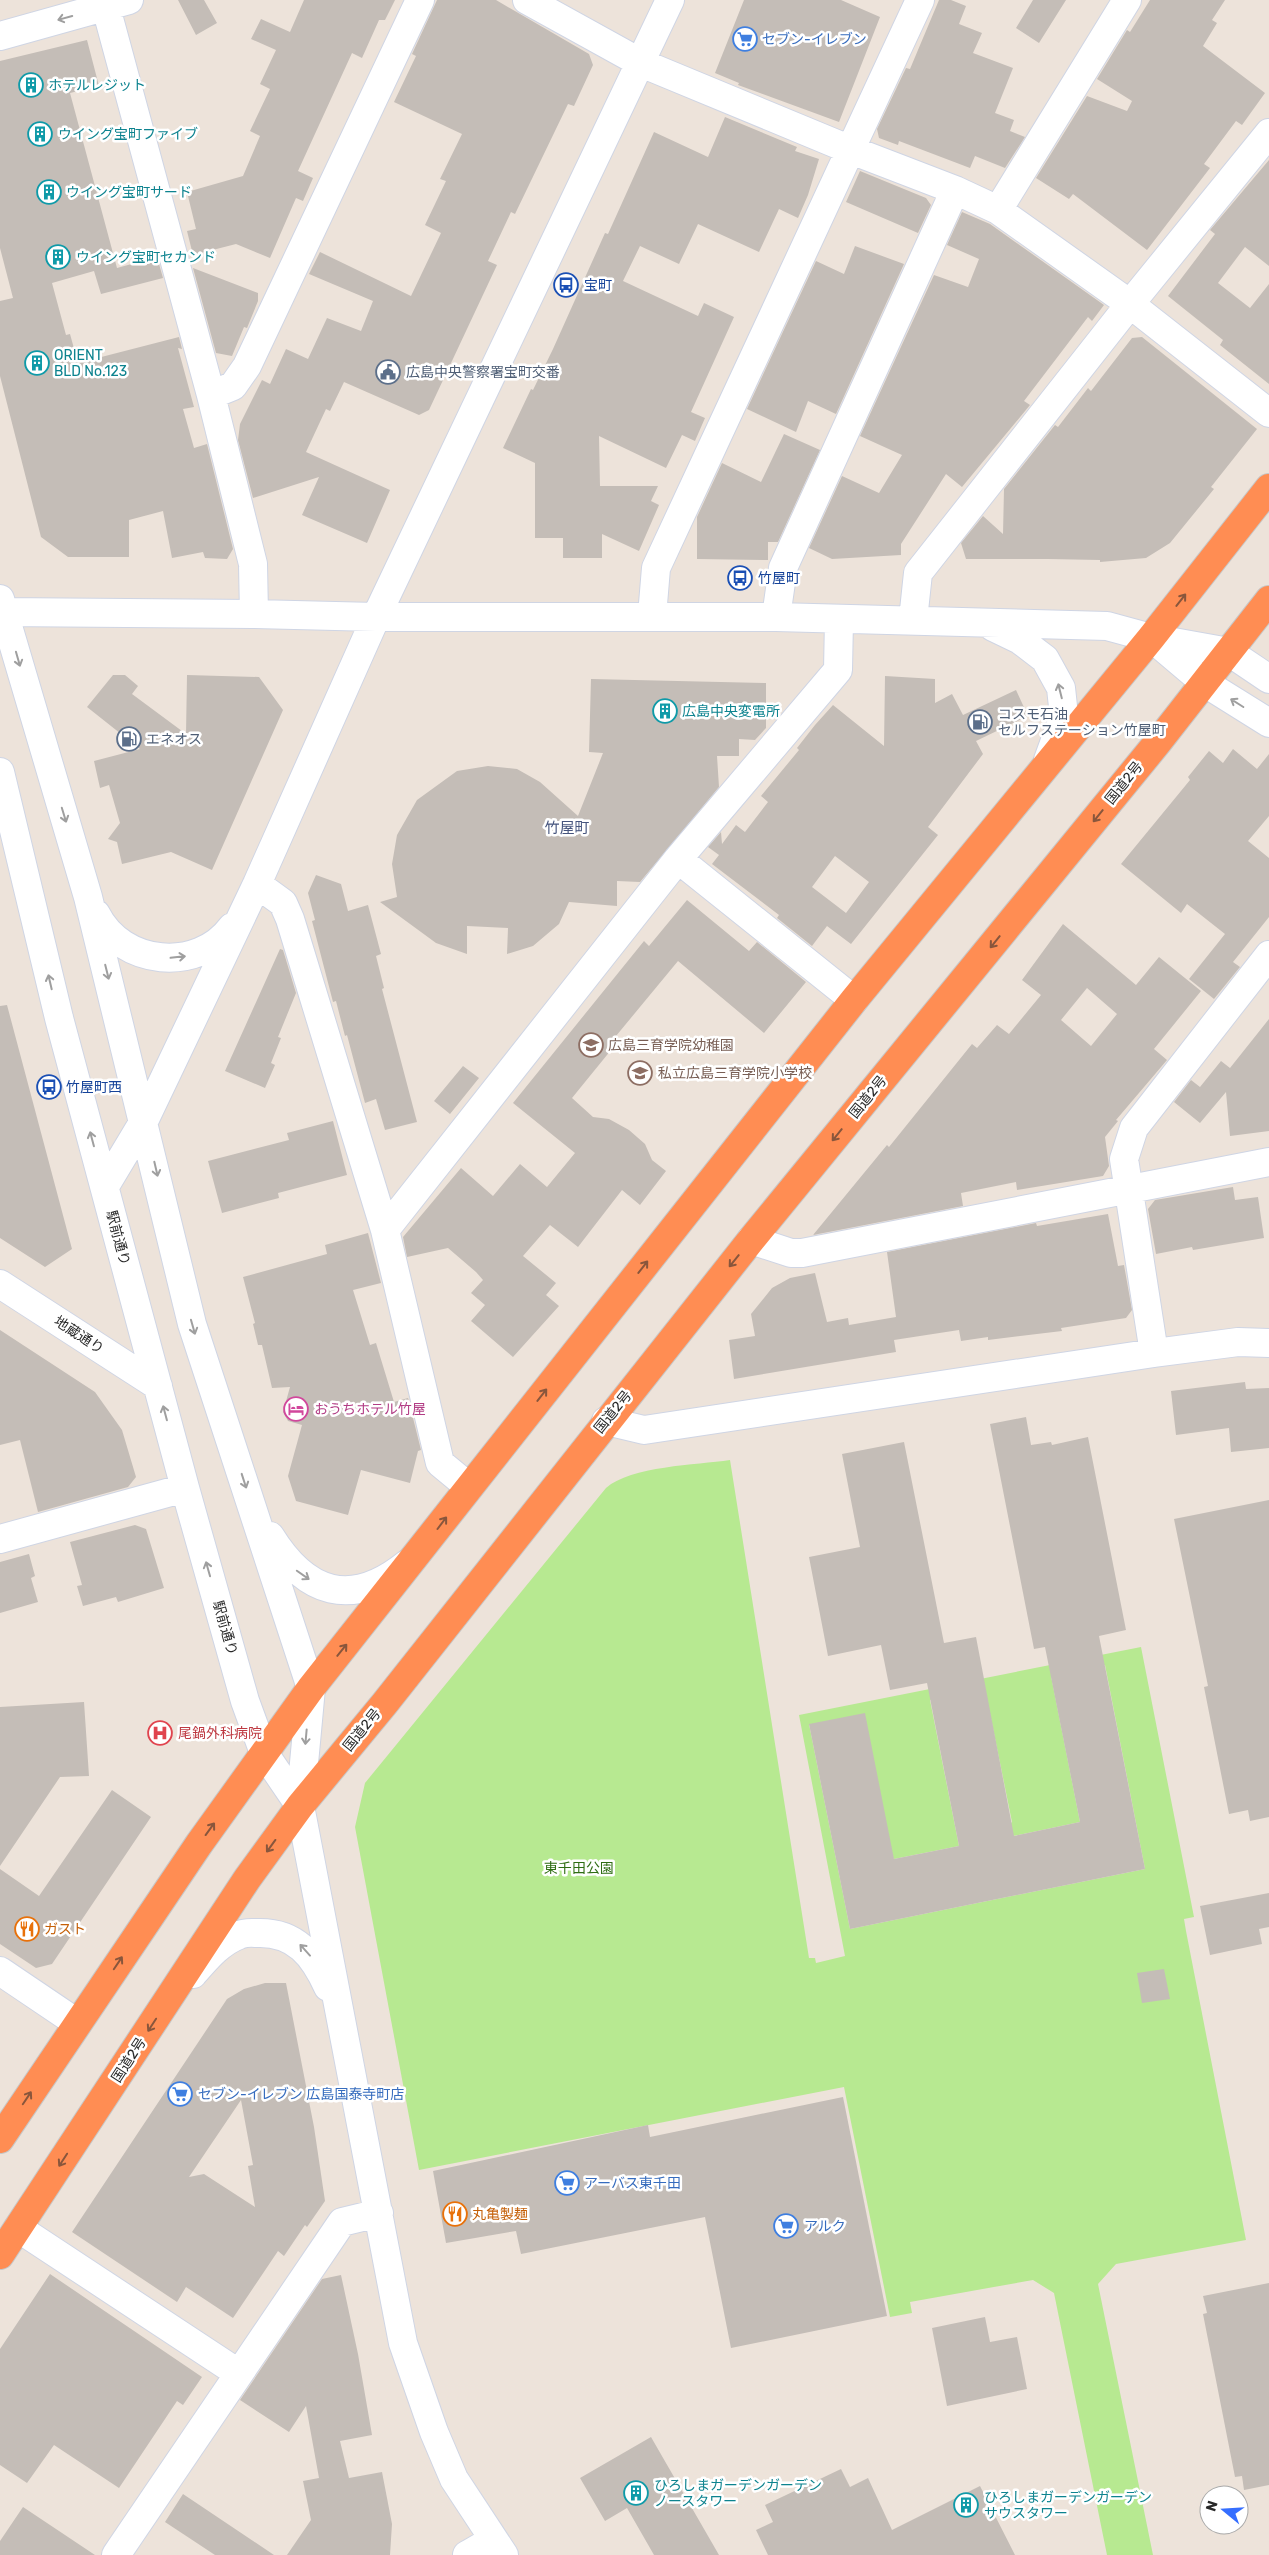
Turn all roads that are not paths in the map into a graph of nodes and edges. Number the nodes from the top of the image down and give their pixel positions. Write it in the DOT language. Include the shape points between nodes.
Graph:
graph roads {
  1 [pos="420,0"];
  2 [pos="527,0"];
  3 [pos="670,0"];
  4 [pos="920,0"];
  5 [pos="1127,0"];
  6 [pos="113,3"];
  7 [pos="0,36"];
  8 [pos="641,63"];
  9 [pos="1269,133"];
  10 [pos="851,150"];
  11 [pos="956,190"];
  12 [pos="998,210"];
  13 [pos="1130,304"];
  14 [pos="211,395"];
  15 [pos="1269,413"];
  16 [pos="1269,488"];
  17 [pos="1269,600"];
  18 [pos="1,608"];
  19 [pos="254,614"];
  20 [pos="652,616"];
  21 [pos="376,617"];
  22 [pos="776,617"];
  23 [pos="839,620"];
  24 [pos="913,620"];
  25 [pos="985,624"];
  26 [pos="1151,638"];
  27 [pos="1229,652"];
  28 [pos="1269,679"];
  29 [pos="1205,683"];
  30 [pos="1269,724"];
  31 [pos="1043,770"];
  32 [pos="0,772"];
  33 [pos="678,859"];
  34 [pos="257,884"];
  35 [pos="88,897"];
  36 [pos="244,912"];
  37 [pos="1267,962"];
  38 [pos="854,1000"];
  39 [pos="144,1121"];
  40 [pos="1269,1162"];
  41 [pos="105,1186"];
  42 [pos="1127,1188"];
  43 [pos="384,1230"];
  44 [pos="752,1240"];
  45 [pos="0,1284"];
  46 [pos="1269,1343"];
  47 [pos="1154,1353"];
  48 [pos="158,1386"];
  49 [pos="606,1421"];
  50 [pos="469,1487"];
  51 [pos="185,1488"];
  52 [pos="254,1509"];
  53 [pos="0,1539"];
  54 [pos="416,1557"];
  55 [pos="311,1688"];
  56 [pos="264,1753"];
  57 [pos="300,1806"];
  58 [pos="0,1971"];
  59 [pos="168,2002"];
  60 [pos="77,2023"];
  61 [pos="342,2024"];
  62 [pos="0,2139"];
  63 [pos="379,2213"];
  64 [pos="18,2228"];
  65 [pos="0,2255"];
  66 [pos="238,2373"];
  67 [pos="498,2547"];
  68 [pos="116,2555"];
  69 [pos="467,2555"];
  1 -- 14 [label="street" via="247,366 233,386"];
  2 -- 8 [label="street"];
  3 -- 8 [label="street"];
  4 -- 10 [label="street"];
  5 -- 12 [label="street"];
  6 -- 7 [label="street, one-way"];
  6 -- 14 [label="street"];
  8 -- 10 [label="street"];
  8 -- 21 [label="street"];
  9 -- 13 [label="street"];
  10 -- 11 [label="street"];
  10 -- 20 [label="street" via="656,568"];
  11 -- 12 [label="street"];
  11 -- 22 [label="street" via="783,568"];
  12 -- 13 [label="street"];
  13 -- 15 [label="street"];
  13 -- 24 [label="street" via="918,573"];
  14 -- 19 [label="street" via="253,564"];
  26 -- 16 [label="highway, one-way"];
  17 -- 27 [label="highway, 国道2号"];
  18 -- 19 [label="street"];
  18 -- 35 [label="street, one-way"];
  19 -- 21 [label="street"];
  20 -- 21 [label="street"];
  20 -- 22 [label="street"];
  21 -- 34 [label="street"];
  22 -- 23 [label="street"];
  23 -- 24 [label="street"];
  23 -- 33 [label="street" via="838,670"];
  24 -- 25 [label="street"];
  25 -- 26 [label="street" via="1107,626"];
  31 -- 25 [label="street, one-way" via="1064,716 1061,688 1045,659 1020,640"];
  26 -- 27 [label="street"];
  26 -- 29 [label="street"];
  26 -- 31 [label="highway"];
  27 -- 28 [label="street"];
  27 -- 29 [label="highway, 国道2号"];
  30 -- 29 [label="street, one-way"];
  29 -- 44 [label="highway, 国道2号, one-way"];
  31 -- 38 [label="highway"];
  41 -- 32 [label="street, 駅前通り, one-way" via="59,1018"];
  33 -- 38 [label="street"];
  33 -- 43 [label="street"];
  34 -- 36 [label="street"];
  34 -- 43 [label="street" via="283,903 290,919"];
  35 -- 36 [label="street, one-way" via="103,927 128,949 160,959 194,956 223,939"];
  35 -- 39 [label="street, one-way"];
  36 -- 39 [label="street"];
  37 -- 42 [label="street" via="1134,1128 1124,1159"];
  50 -- 38 [label="highway, one-way"];
  39 -- 41 [label="street"];
  39 -- 52 [label="street, one-way" via="192,1324"];
  40 -- 42 [label="street"];
  41 -- 48 [label="street, 駅前通り"];
  42 -- 44 [label="street" via="802,1253 791,1253"];
  42 -- 47 [label="street"];
  43 -- 50 [label="street" via="440,1463"];
  44 -- 49 [label="highway, 国道2号, one-way"];
  45 -- 48 [label="street, 地蔵通り"];
  46 -- 47 [label="street" via="1238,1342"];
  47 -- 49 [label="street" via="644,1430"];
  51 -- 48 [label="street, 駅前通り, one-way"];
  49 -- 57 [label="highway, 国道2号"];
  54 -- 50 [label="highway, one-way"];
  51 -- 53 [label="street"];
  56 -- 51 [label="street, 駅前通り, one-way" via="245,1700"];
  52 -- 54 [label="street, one-way" via="281,1554 301,1575 328,1589 367,1588 388,1580"];
  52 -- 55 [label="street"];
  55 -- 54 [label="highway, one-way"];
  55 -- 56 [label="highway"];
  55 -- 57 [label="street, one-way"];
  56 -- 57 [label="street, 駅前通り"];
  60 -- 56 [label="highway, one-way"];
  57 -- 59 [label="highway, 国道2号, one-way" via="247,1879"];
  57 -- 61 [label="street"];
  58 -- 60 [label="street"];
  61 -- 59 [label="street, one-way" via="320,1969 301,1944 272,1933 240,1934 216,1949"];
  59 -- 64 [label="highway, 国道2号, one-way"];
  62 -- 60 [label="highway, one-way"];
  61 -- 63 [label="street"];
  63 -- 66 [label="street" via="342,2222"];
  63 -- 67 [label="street" via="404,2343 434,2432 454,2479"];
  64 -- 65 [label="highway, 国道2号"];
  64 -- 66 [label="street"];
  66 -- 68 [label="street"];
  67 -- 69 [label="street"];
}
